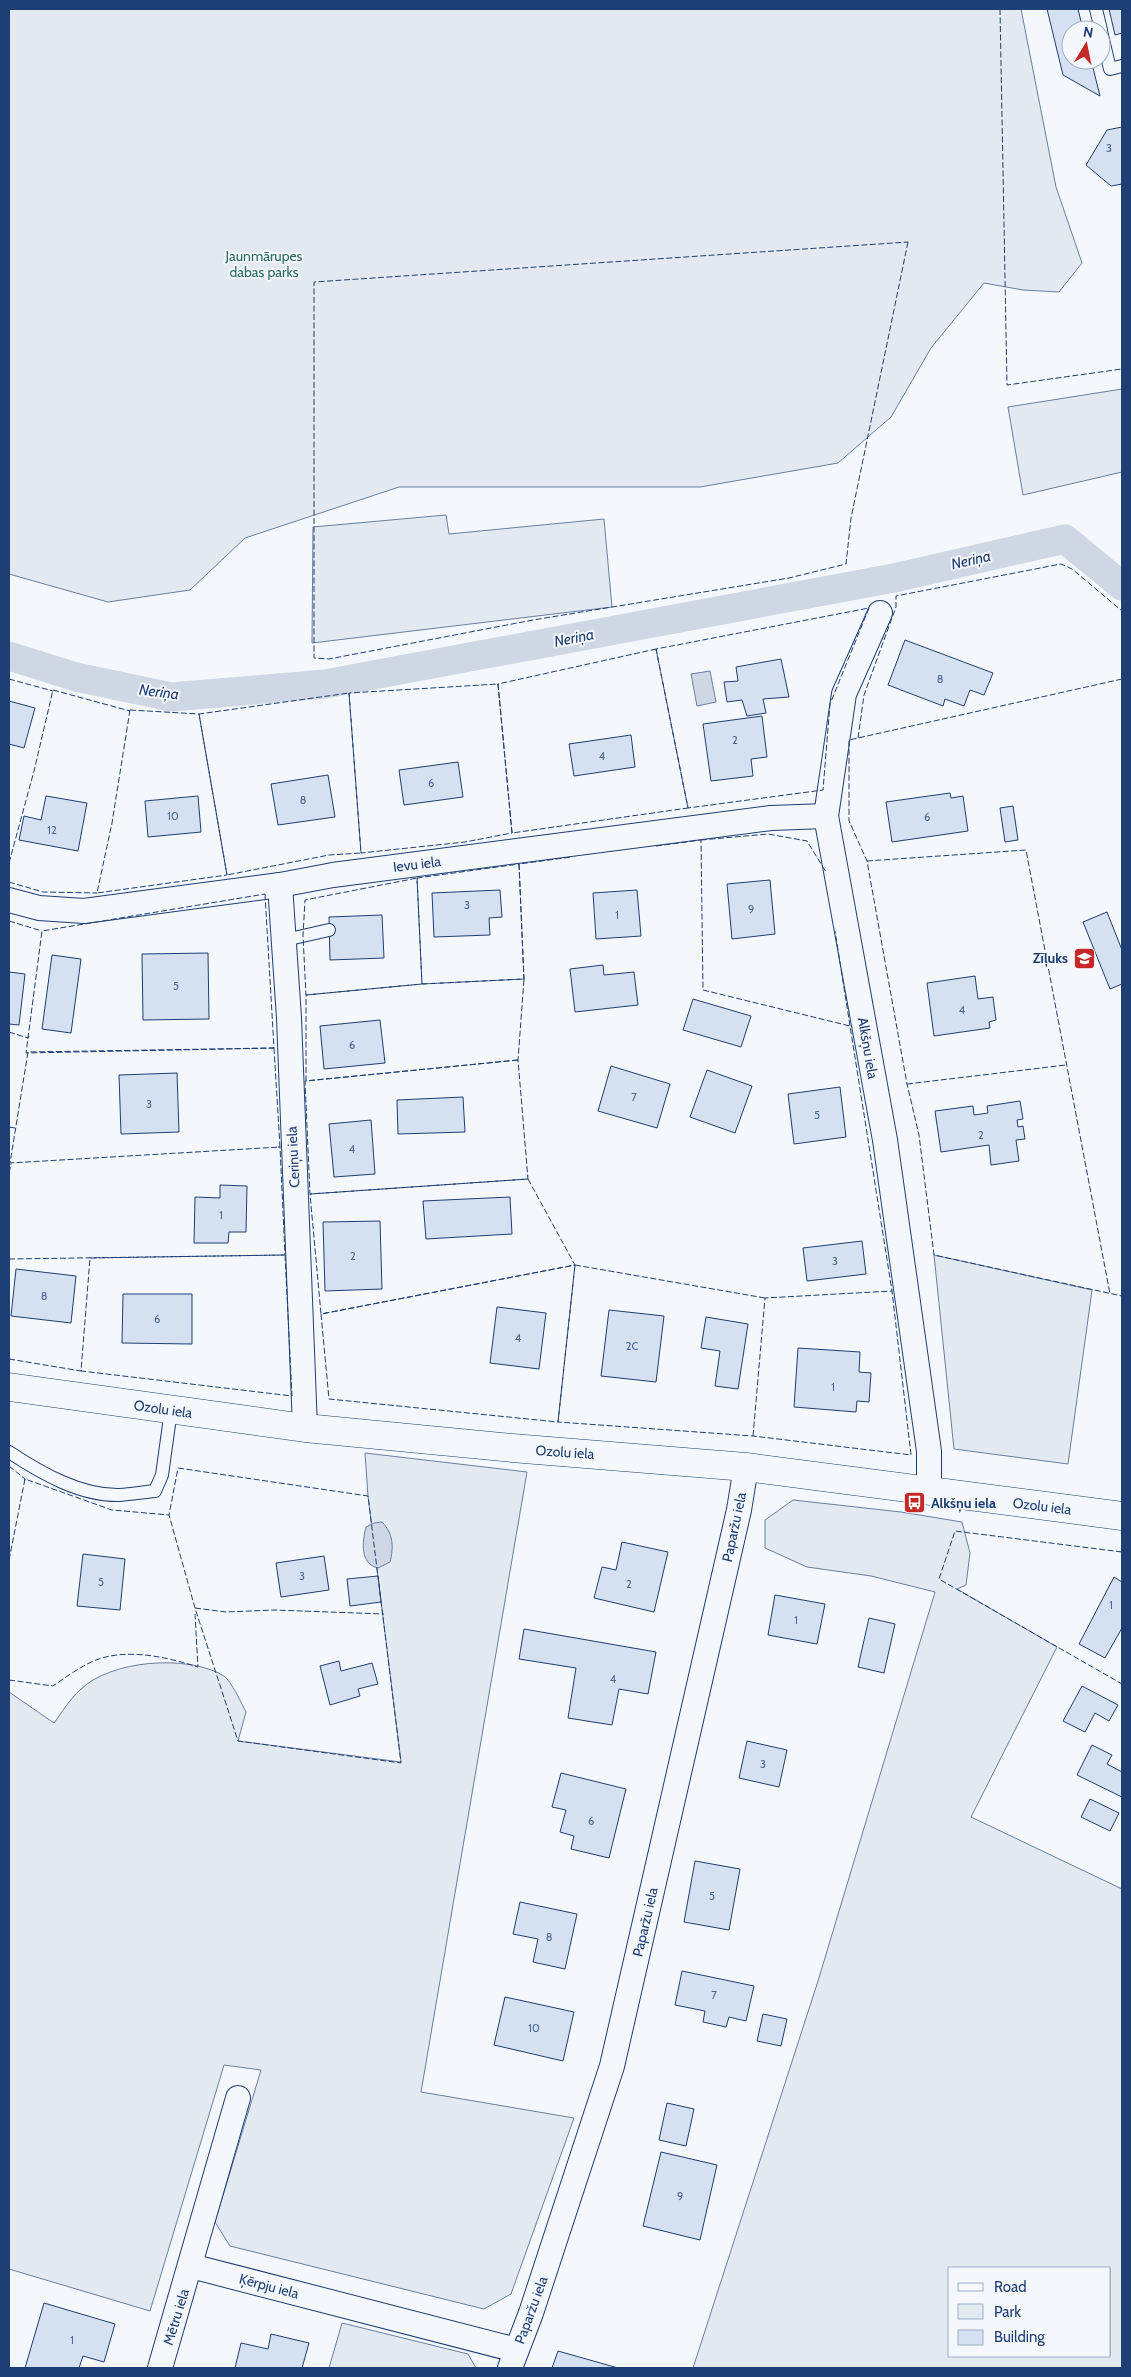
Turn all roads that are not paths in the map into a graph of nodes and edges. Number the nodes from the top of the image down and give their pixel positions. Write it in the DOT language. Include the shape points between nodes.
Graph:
graph roads {
  1 [pos="880,613"];
  2 [pos="826,816"];
  3 [pos="280,885"];
  4 [pos="9,900"];
  5 [pos="329,930"];
  6 [pos="285,940"];
  7 [pos="9,1387"];
  8 [pos="171,1410"];
  9 [pos="305,1428"];
  10 [pos="9,1452"];
  11 [pos="746,1466"];
  12 [pos="929,1491"];
  13 [pos="1122,1516"];
  14 [pos="238,2098"];
  15 [pos="191,2266"];
  16 [pos="513,2359"];
  17 [pos="160,2368"];
  1 -- 2 [label="street, Alkšņu iela" via="844,694"];
  2 -- 3 [label="street, Ievu iela" via="771,818 333,875"];
  2 -- 12 [label="street, Alkšņu iela" via="885,1140 928,1451"];
  3 -- 4 [label="street, Ievu iela" via="84,911 39,908"];
  3 -- 6 [label="street, Ceriņu iela"];
  5 -- 6 [label="lane"];
  6 -- 9 [label="street, Ceriņu iela"];
  7 -- 8 [label="main road, Ozolu iela"];
  8 -- 9 [label="main road, Ozolu iela"];
  8 -- 10 [label="lane" via="162,1475 155,1491 119,1495 81,1489 36,1470"];
  9 -- 11 [label="main road, Ozolu iela"];
  11 -- 12 [label="main road, Ozolu iela"];
  11 -- 16 [label="street, Paparžu iela" via="739,1510 612,2066"];
  12 -- 13 [label="main road, Ozolu iela"];
  14 -- 15 [label="street"];
  15 -- 16 [label="street, Ķērpju iela"];
  15 -- 17 [label="street, Mētru iela"];
}
